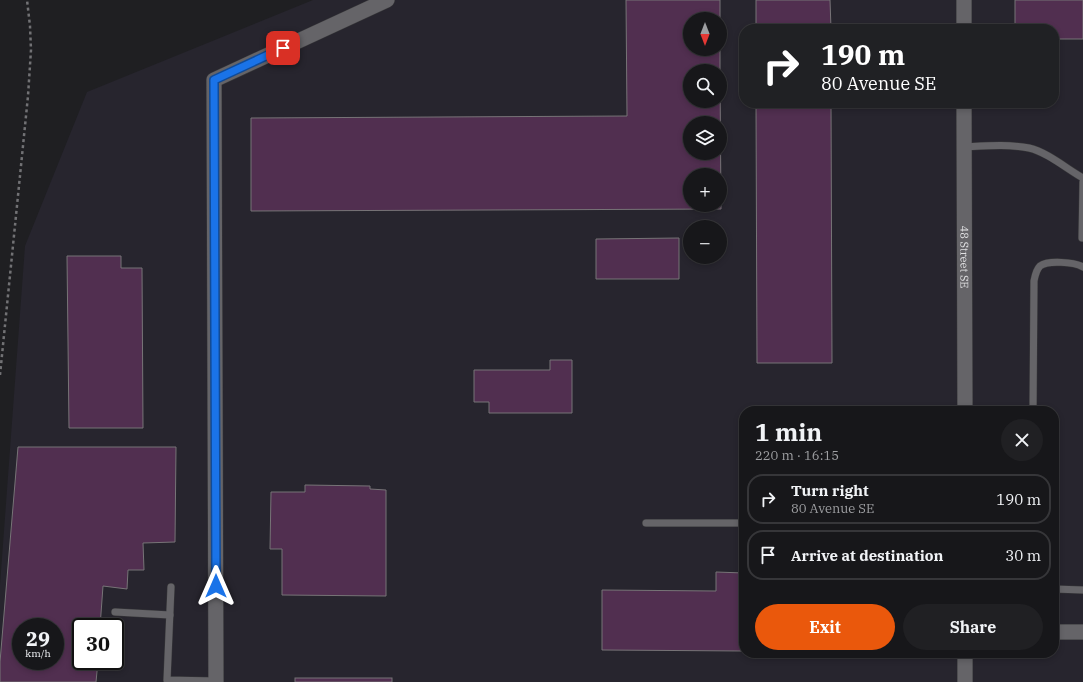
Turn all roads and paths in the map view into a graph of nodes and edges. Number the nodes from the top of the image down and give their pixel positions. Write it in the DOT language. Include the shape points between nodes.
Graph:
graph roads {
  1 [pos="27,0"];
  2 [pos="387,0"];
  3 [pos="964,0"];
  4 [pos="964,24"];
  5 [pos="964,108"];
  6 [pos="964,147"];
  7 [pos="1083,178"];
  8 [pos="1083,182"];
  9 [pos="1082,238"];
  10 [pos="1083,267"];
  11 [pos="0,376"];
  12 [pos="965,406"];
  13 [pos="1033,406"];
  14 [pos="646,523"];
  15 [pos="739,523"];
  16 [pos="172,586"];
  17 [pos="1059,589"];
  18 [pos="1083,590"];
  19 [pos="115,612"];
  20 [pos="170,615"];
  21 [pos="1059,632"];
  22 [pos="1083,632"];
  23 [pos="965,658"];
  24 [pos="167,681"];
  25 [pos="216,682"];
  26 [pos="965,682"];
  1 -- 11 [label="path" via="31,50 28,96"];
  2 -- 25 [label="street" via="214,80"];
  3 -- 4 [label="street"];
  5 -- 6 [label="street, 48 Street SE"];
  6 -- 7 [label="lane" via="1030,148"];
  6 -- 12 [label="street, 48 Street SE"];
  8 -- 9 [label="lane"];
  10 -- 13 [label="lane" via="1071,263 1044,264 1036,272"];
  14 -- 15 [label="lane"];
  16 -- 20 [label="lane"];
  17 -- 18 [label="lane"];
  19 -- 20 [label="lane"];
  20 -- 24 [label="lane"];
  21 -- 22 [label="street"];
  23 -- 26 [label="street"];
  24 -- 25 [label="lane"];
}
